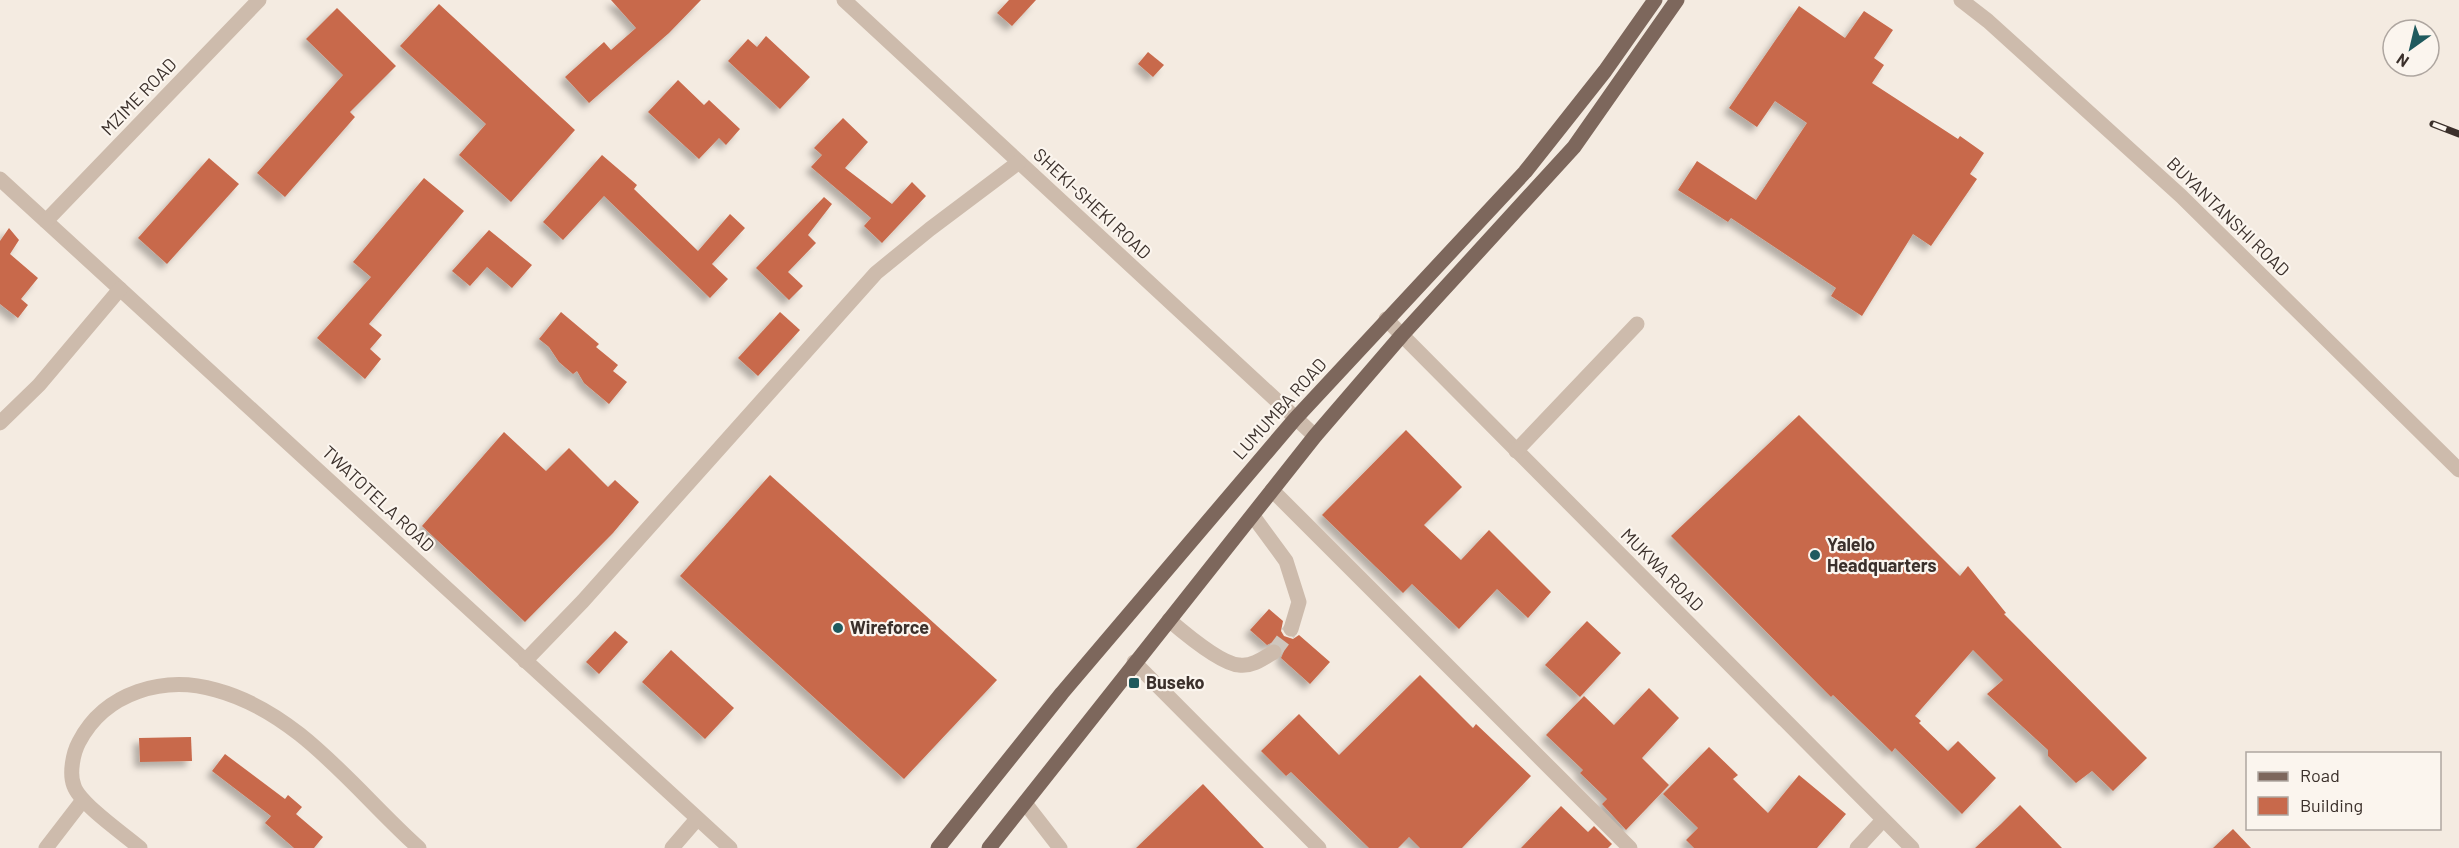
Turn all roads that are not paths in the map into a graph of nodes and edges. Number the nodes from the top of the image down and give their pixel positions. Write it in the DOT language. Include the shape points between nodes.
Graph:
graph roads {
  1 [pos="260,0"];
  2 [pos="844,0"];
  3 [pos="1654,0"];
  4 [pos="1677,0"];
  5 [pos="1961,0"];
  6 [pos="1018,162"];
  7 [pos="0,179"];
  8 [pos="46,221"];
  9 [pos="120,289"];
  10 [pos="1386,320"];
  11 [pos="1637,324"];
  12 [pos="1402,335"];
  13 [pos="1295,419"];
  14 [pos="0,423"];
  15 [pos="1315,436"];
  16 [pos="1516,451"];
  17 [pos="2459,470"];
  18 [pos="1272,490"];
  19 [pos="1253,516"];
  20 [pos="1168,620"];
  21 [pos="1291,629"];
  22 [pos="1274,652"];
  23 [pos="525,661"];
  24 [pos="1134,662"];
  25 [pos="83,800"];
  26 [pos="1025,803"];
  27 [pos="697,819"];
  28 [pos="1883,820"];
  29 [pos="46,848"];
  30 [pos="140,848"];
  31 [pos="418,848"];
  32 [pos="672,848"];
  33 [pos="730,848"];
  34 [pos="938,848"];
  35 [pos="989,848"];
  36 [pos="1060,848"];
  37 [pos="1319,848"];
  38 [pos="1630,848"];
  39 [pos="1857,848"];
  40 [pos="1912,848"];
  1 -- 8 [label="street, MZIME ROAD"];
  2 -- 6 [label="street, SHEKI-SHEKI ROAD"];
  3 -- 10 [label="main road, LUMUMBA ROAD" via="1605,71 1525,172"];
  4 -- 12 [label="main road" via="1574,147"];
  5 -- 17 [label="street, BUYANTANSHI ROAD" via="2181,196"];
  6 -- 13 [label="street, SHEKI-SHEKI ROAD"];
  6 -- 23 [label="street" via="876,273"];
  7 -- 8 [label="street, TWATOTELA ROAD"];
  8 -- 9 [label="street, TWATOTELA ROAD"];
  9 -- 14 [label="street" via="39,385"];
  9 -- 23 [label="street, TWATOTELA ROAD"];
  10 -- 12 [label="street, MUKWA ROAD"];
  10 -- 13 [label="main road, LUMUMBA ROAD"];
  11 -- 16 [label="street"];
  12 -- 15 [label="main road"];
  12 -- 16 [label="street, MUKWA ROAD"];
  13 -- 15 [label="street, SHEKI-SHEKI ROAD"];
  13 -- 34 [label="main road, LUMUMBA ROAD" via="1062,693"];
  15 -- 18 [label="main road"];
  16 -- 28 [label="street, MUKWA ROAD"];
  18 -- 19 [label="main road"];
  18 -- 38 [label="street"];
  19 -- 20 [label="main road"];
  19 -- 21 [label="street" via="1286,561 1299,602"];
  20 -- 22 [label="street" via="1205,649 1239,666"];
  20 -- 24 [label="main road"];
  23 -- 27 [label="street, TWATOTELA ROAD"];
  24 -- 26 [label="main road"];
  24 -- 37 [label="street"];
  25 -- 29 [label="street"];
  25 -- 30 [label="street"];
  25 -- 31 [label="street" via="73,786 74,755 85,730 100,712 141,689 187,684 249,702 282,720"];
  26 -- 35 [label="main road"];
  26 -- 36 [label="street"];
  27 -- 32 [label="street"];
  27 -- 33 [label="street, TWATOTELA ROAD"];
  28 -- 39 [label="street"];
  28 -- 40 [label="street, MUKWA ROAD"];
}
